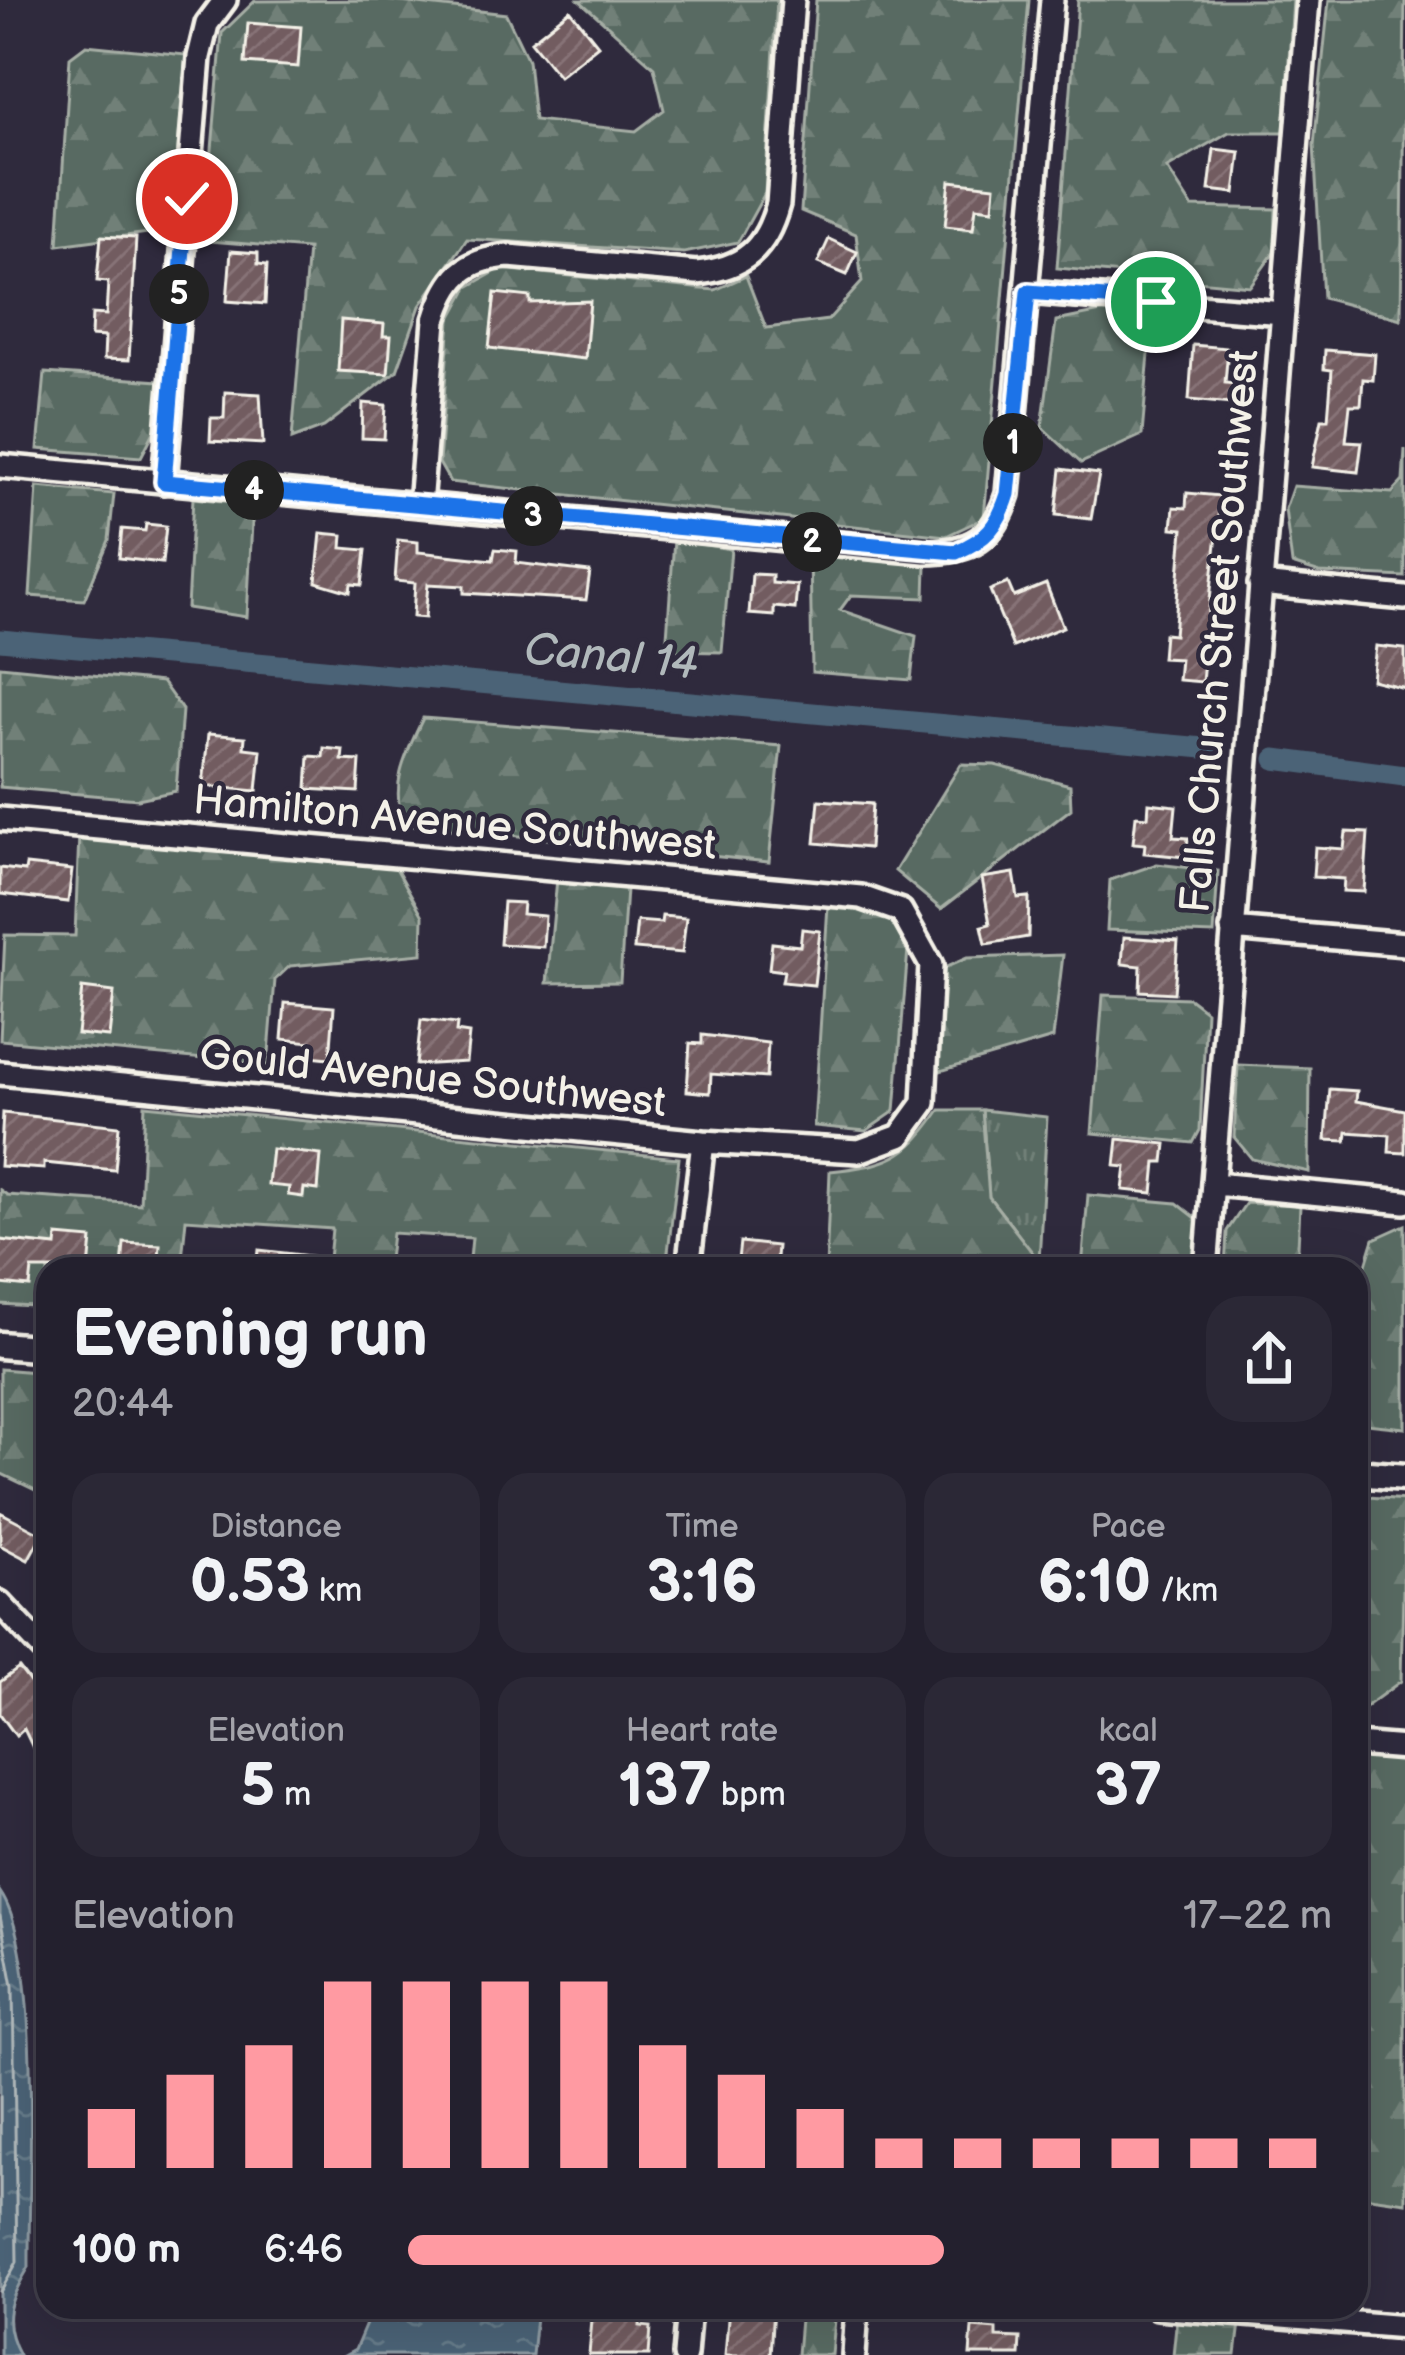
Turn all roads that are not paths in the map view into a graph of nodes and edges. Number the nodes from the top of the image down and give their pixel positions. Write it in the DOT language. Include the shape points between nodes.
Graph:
graph roads {
  1 [pos="225,0"];
  2 [pos="793,0"];
  3 [pos="1052,0"];
  4 [pos="1308,0"];
  5 [pos="1028,292"];
  6 [pos="1283,314"];
  7 [pos="0,466"];
  8 [pos="164,482"];
  9 [pos="420,506"];
  10 [pos="1260,584"];
  11 [pos="1405,598"];
  12 [pos="0,819"];
  13 [pos="1232,929"];
  14 [pos="1405,944"];
  15 [pos="0,1073"];
  16 [pos="703,1142"];
  17 [pos="860,1151"];
  18 [pos="1214,1184"];
  19 [pos="1405,1202"];
  20 [pos="689,1257"];
  21 [pos="1207,1257"];
  22 [pos="0,1345"];
  23 [pos="36,1348"];
  24 [pos="1368,1474"];
  25 [pos="1405,1478"];
  26 [pos="0,1603"];
  27 [pos="36,1641"];
  28 [pos="1368,1745"];
  29 [pos="1405,1748"];
  30 [pos="688,2319"];
  31 [pos="856,2319"];
  32 [pos="1314,2319"];
  33 [pos="1405,2326"];
  34 [pos="686,2355"];
  35 [pos="854,2355"];
  1 -- 8 [label="street" via="207,24 199,57"];
  2 -- 9 [label="street" via="770,235 751,258 724,270 509,256 460,270 435,320"];
  3 -- 5 [label="street"];
  4 -- 6 [label="street, Falls Church Street Southwest"];
  5 -- 6 [label="street"];
  5 -- 9 [label="street" via="1008,494 983,541 956,552"];
  6 -- 10 [label="street, Falls Church Street Southwest"];
  7 -- 8 [label="street"];
  8 -- 9 [label="street"];
  10 -- 11 [label="street"];
  10 -- 13 [label="street, Falls Church Street Southwest"];
  12 -- 17 [label="street, Hamilton Avenue Southwest" via="861,897 901,911 932,965 924,1103 900,1136"];
  13 -- 14 [label="street"];
  13 -- 18 [label="street, Falls Church Street Southwest"];
  15 -- 16 [label="street, Gould Avenue Southwest"];
  16 -- 17 [label="street, Gould Avenue Southwest"];
  16 -- 20 [label="street"];
  18 -- 19 [label="street"];
  18 -- 21 [label="street, Falls Church Street Southwest"];
  22 -- 23 [label="street"];
  24 -- 25 [label="street"];
  26 -- 27 [label="street"];
  28 -- 29 [label="street"];
  30 -- 34 [label="street"];
  31 -- 35 [label="street"];
  32 -- 33 [label="street"];
}
